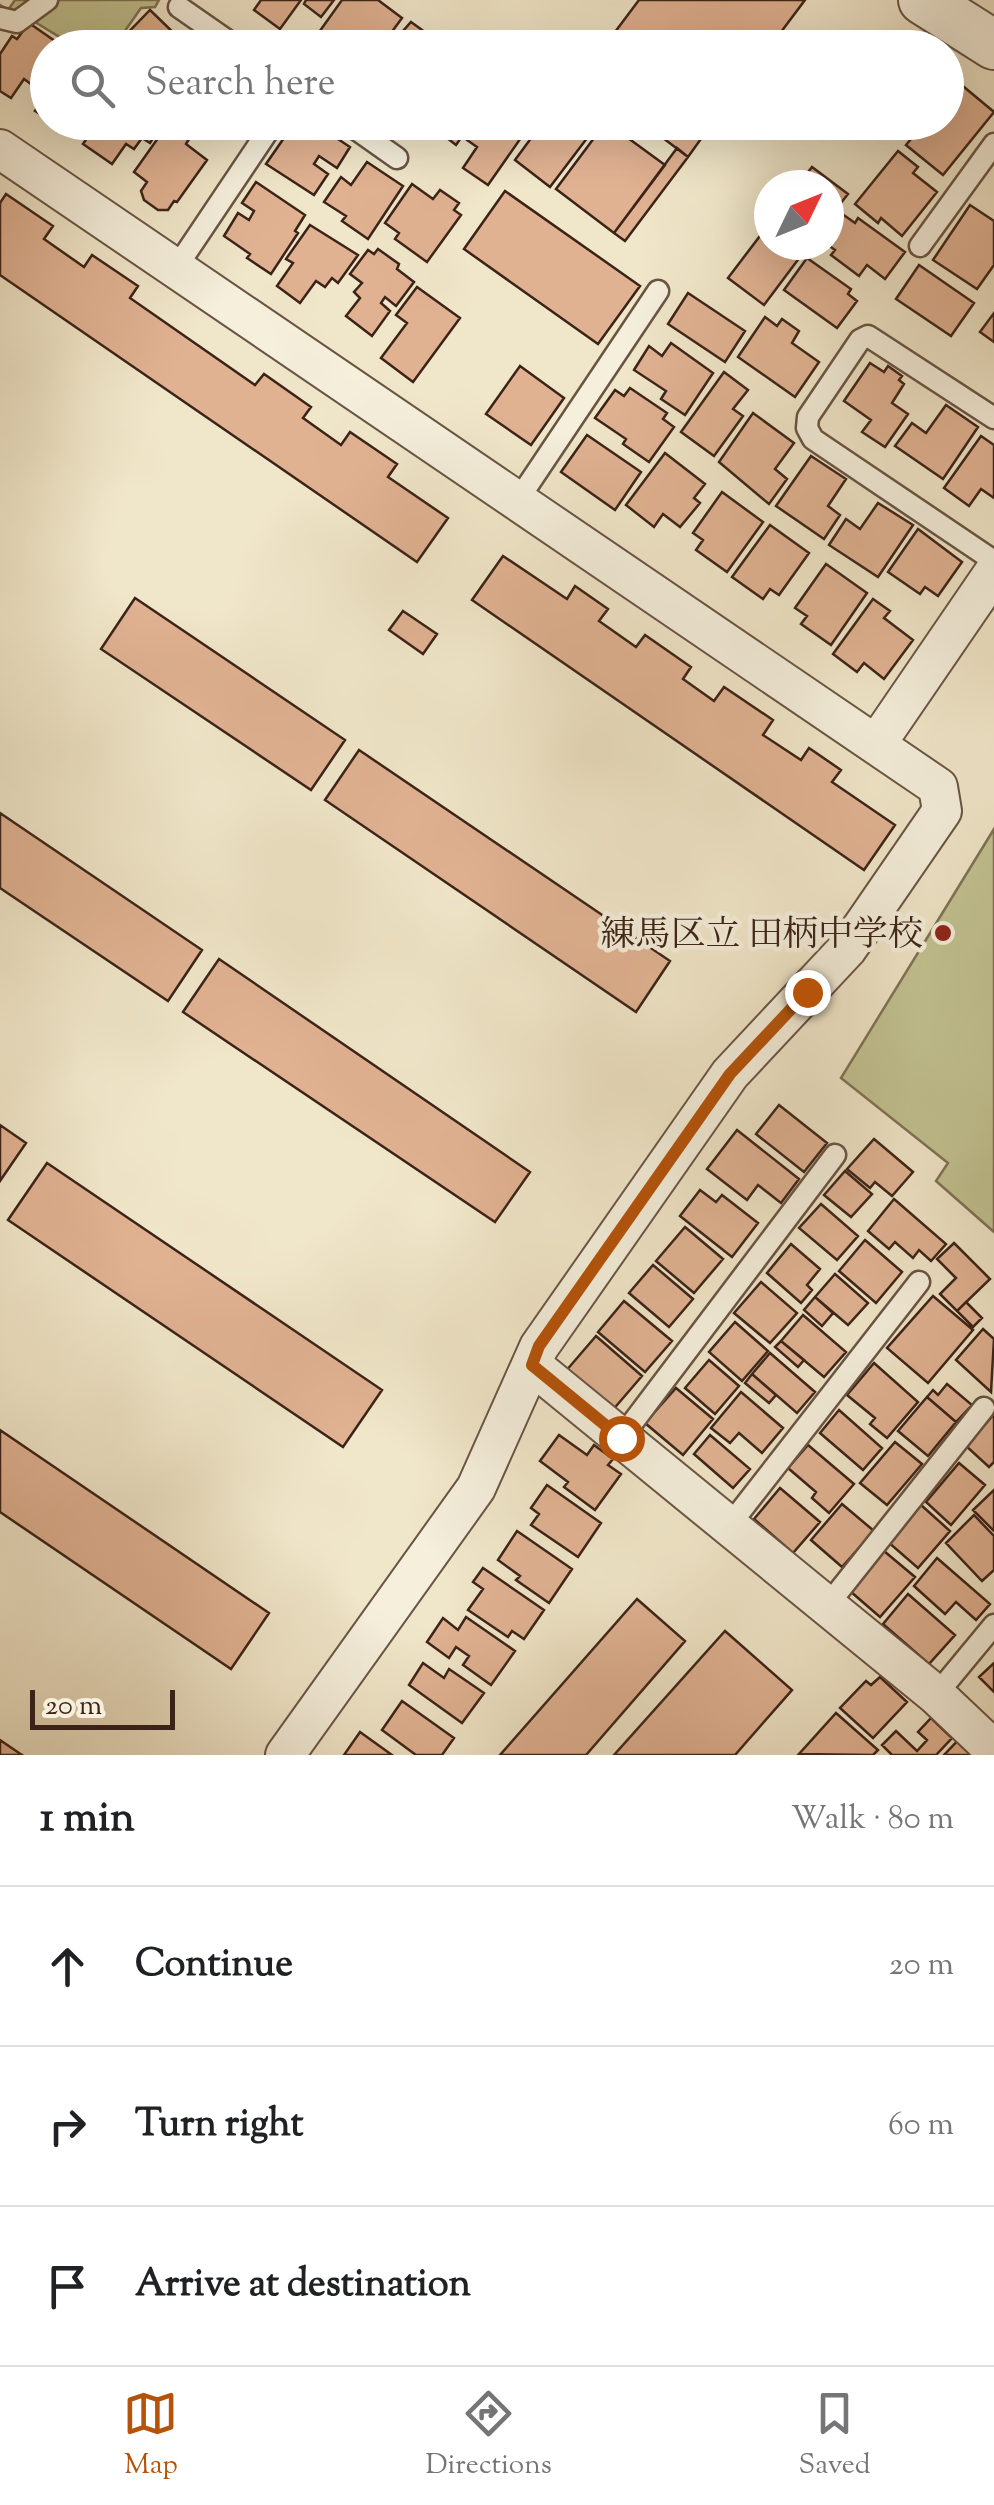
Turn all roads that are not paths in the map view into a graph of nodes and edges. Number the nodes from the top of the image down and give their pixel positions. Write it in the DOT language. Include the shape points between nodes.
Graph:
graph roads {
  1 [pos="47,0"];
  2 [pos="922,0"];
  3 [pos="179,6"];
  4 [pos="0,18"];
  5 [pos="213,30"];
  6 [pos="994,45"];
  7 [pos="262,140"];
  8 [pos="371,140"];
  9 [pos="994,144"];
  10 [pos="0,149"];
  11 [pos="396,158"];
  12 [pos="920,246"];
  13 [pos="176,268"];
  14 [pos="658,291"];
  15 [pos="994,418"];
  16 [pos="518,500"];
  17 [pos="994,561"];
  18 [pos="994,572"];
  19 [pos="876,743"];
  20 [pos="835,1156"];
  21 [pos="919,1282"];
  22 [pos="532,1365"];
  23 [pos="984,1408"];
  24 [pos="621,1438"];
  25 [pos="729,1526"];
  26 [pos="827,1606"];
  27 [pos="994,1626"];
  28 [pos="936,1695"];
  29 [pos="994,1750"];
  30 [pos="285,1755"];
  1 -- 4 [label="lane" via="17,22"];
  2 -- 6 [label="street"];
  3 -- 5 [label="lane"];
  7 -- 13 [label="lane"];
  8 -- 11 [label="lane"];
  9 -- 12 [label="lane"];
  10 -- 13 [label="street"];
  13 -- 16 [label="street"];
  14 -- 16 [label="lane"];
  15 -- 17 [label="lane" via="868,336 808,417 807,428 813,439"];
  16 -- 19 [label="street"];
  18 -- 19 [label="street"];
  19 -- 22 [label="street" via="938,787 942,810 847,949 730,1074"];
  20 -- 24 [label="lane"];
  21 -- 25 [label="lane"];
  22 -- 24 [label="street"];
  22 -- 30 [label="street" via="476,1488"];
  23 -- 26 [label="lane"];
  24 -- 25 [label="street"];
  25 -- 26 [label="street"];
  26 -- 28 [label="street"];
  27 -- 28 [label="lane"];
  28 -- 29 [label="street"];
}
